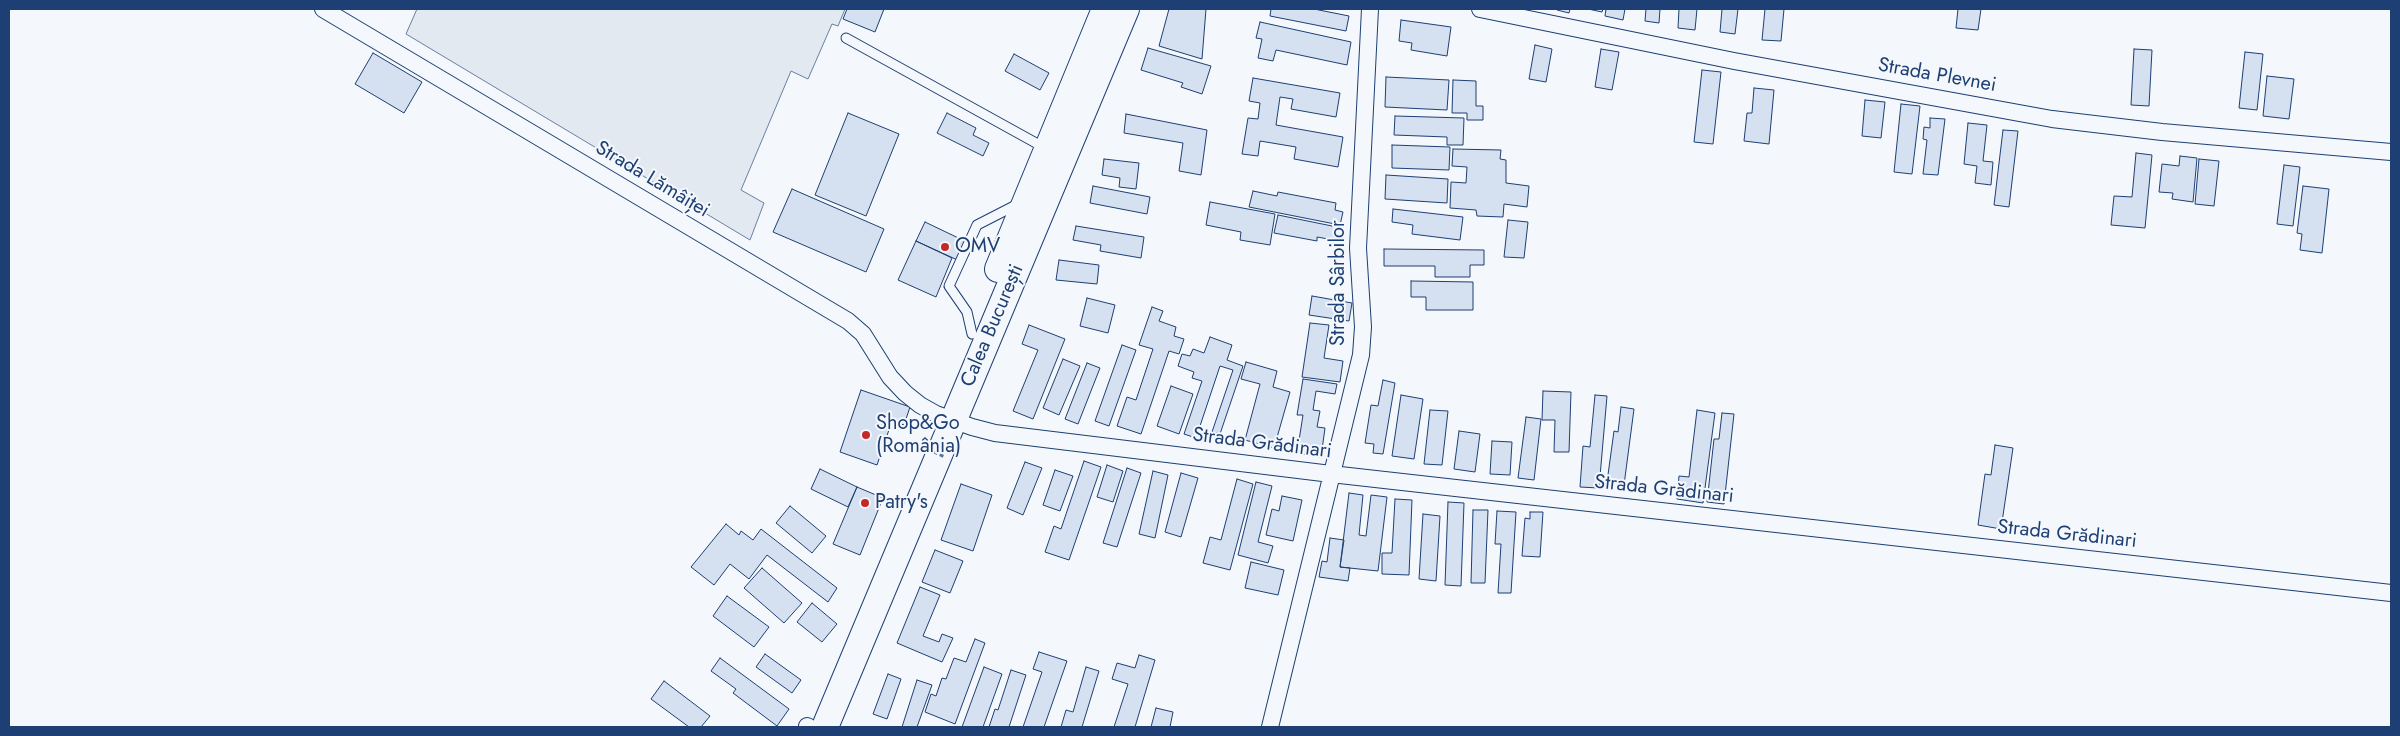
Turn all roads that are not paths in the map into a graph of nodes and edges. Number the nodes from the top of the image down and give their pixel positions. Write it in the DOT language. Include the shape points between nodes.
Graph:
graph roads {
  1 [pos="323,9"];
  2 [pos="1370,9"];
  3 [pos="1480,9"];
  4 [pos="1109,13"];
  5 [pos="846,38"];
  6 [pos="1046,148"];
  7 [pos="2391,152"];
  8 [pos="1030,187"];
  9 [pos="972,334"];
  10 [pos="944,417"];
  11 [pos="1331,474"];
  12 [pos="2391,593"];
  13 [pos="812,727"];
  14 [pos="1270,727"];
  1 -- 10 [label="street, Strada Lămâiței" via="848,321 863,334 890,377 920,405"];
  2 -- 11 [label="street, Strada Sârbilor" via="1358,248 1363,327 1360,355"];
  3 -- 7 [label="street, Strada Plevnei" via="1734,61 2052,118 2162,132"];
  4 -- 6 [label="main road, Calea București"];
  4 -- 10 [label="main road, Calea București"];
  5 -- 6 [label="lane"];
  6 -- 8 [label="main road, Calea București"];
  8 -- 9 [label="main road, Calea București"];
  8 -- 9 [label="lane" via="1016,206 977,225 949,286 967,312"];
  9 -- 10 [label="main road, Calea București"];
  10 -- 11 [label="street, Strada Grădinari" via="995,433"];
  10 -- 13 [label="main road, Calea București" via="858,607"];
  11 -- 12 [label="street, Strada Grădinari"];
  11 -- 14 [label="street, Strada Sârbilor"];
}
